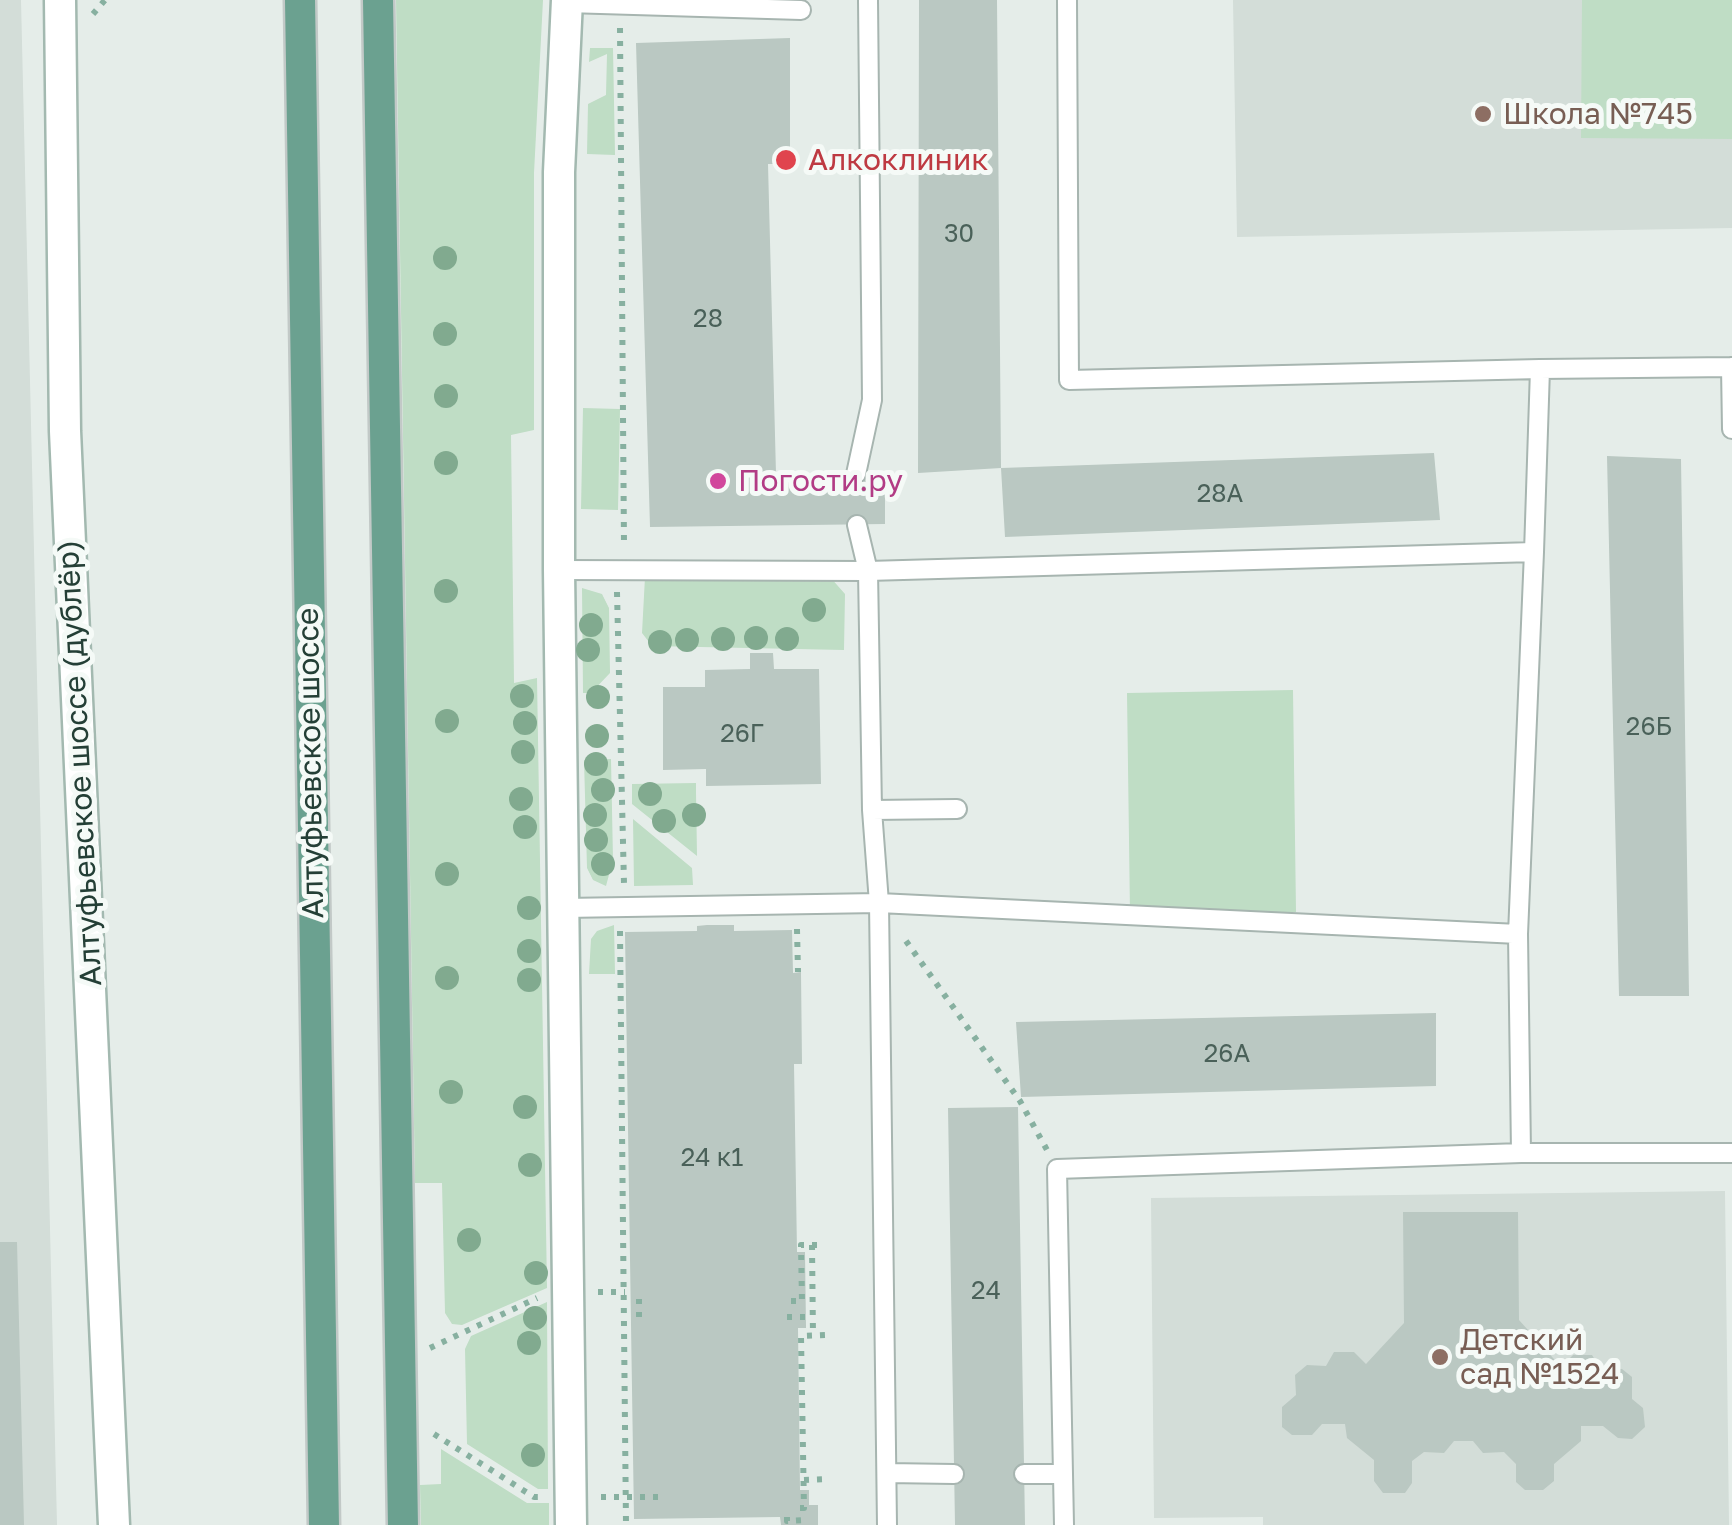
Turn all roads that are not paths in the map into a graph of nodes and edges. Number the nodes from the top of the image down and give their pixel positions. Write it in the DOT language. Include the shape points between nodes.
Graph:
graph roads {
  1 [pos="60,0"];
  2 [pos="300,0"];
  3 [pos="378,0"];
  4 [pos="868,0"];
  5 [pos="1067,0"];
  6 [pos="567,2"];
  7 [pos="768,4"];
  8 [pos="802,10"];
  9 [pos="1540,368"];
  10 [pos="1732,368"];
  11 [pos="1732,428"];
  12 [pos="856,474"];
  13 [pos="857,525"];
  14 [pos="1534,552"];
  15 [pos="559,570"];
  16 [pos="868,571"];
  17 [pos="957,809"];
  18 [pos="872,810"];
  19 [pos="879,904"];
  20 [pos="564,908"];
  21 [pos="1518,934"];
  22 [pos="1521,1153"];
  23 [pos="1732,1153"];
  24 [pos="887,1473"];
  25 [pos="954,1474"];
  26 [pos="1024,1474"];
  27 [pos="1063,1474"];
  28 [pos="114,1525"];
  29 [pos="324,1525"];
  30 [pos="403,1525"];
  31 [pos="572,1525"];
  32 [pos="888,1525"];
  33 [pos="1064,1525"];
  1 -- 28 [label="main road, Алтуфьевское шоссе (дублёр)" via="65,431"];
  2 -- 29 [label="main road, Алтуфьевское шоссе"];
  3 -- 30 [label="main road"];
  4 -- 12 [label="lane" via="872,400"];
  5 -- 9 [label="lane" via="1069,380"];
  6 -- 7 [label="lane"];
  6 -- 15 [label="main road" via="559,172"];
  7 -- 8 [label="lane"];
  9 -- 10 [label="lane"];
  9 -- 14 [label="lane"];
  10 -- 11 [label="lane"];
  13 -- 16 [label="lane"];
  14 -- 16 [label="lane"];
  14 -- 21 [label="lane"];
  15 -- 16 [label="lane"];
  15 -- 20 [label="main road"];
  16 -- 18 [label="lane"];
  17 -- 18 [label="lane"];
  18 -- 19 [label="lane"];
  19 -- 20 [label="lane"];
  19 -- 21 [label="lane"];
  19 -- 24 [label="lane"];
  20 -- 31 [label="main road"];
  21 -- 22 [label="lane"];
  22 -- 23 [label="lane"];
  22 -- 27 [label="lane" via="1057,1169"];
  24 -- 25 [label="lane"];
  24 -- 32 [label="lane"];
  26 -- 27 [label="lane"];
  27 -- 33 [label="lane"];
}
